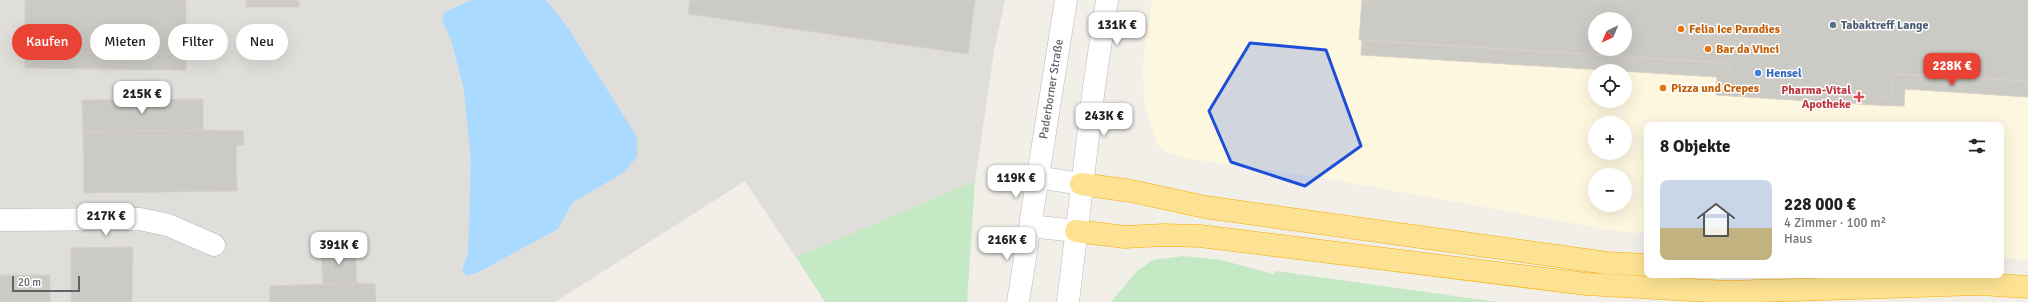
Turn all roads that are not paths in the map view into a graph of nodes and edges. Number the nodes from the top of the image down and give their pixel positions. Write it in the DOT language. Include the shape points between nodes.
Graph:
graph roads {
  1 [pos="1066,0"];
  2 [pos="1107,0"];
  3 [pos="1037,177"];
  4 [pos="1081,184"];
  5 [pos="0,220"];
  6 [pos="1030,226"];
  7 [pos="1076,231"];
  8 [pos="214,245"];
  9 [pos="1644,265"];
  10 [pos="1871,278"];
  11 [pos="1978,284"];
  12 [pos="2028,287"];
  13 [pos="1018,302"];
  14 [pos="1068,302"];
  1 -- 3 [label="main road, Paderborner Straße"];
  2 -- 4 [label="main road"];
  3 -- 4 [label="main road"];
  3 -- 6 [label="main road, Paderborner Straße"];
  4 -- 7 [label="main road"];
  4 -- 9 [label="highway" via="1131,191 1205,207 1607,263"];
  5 -- 8 [label="main road" via="140,219 168,225"];
  6 -- 7 [label="main road"];
  6 -- 13 [label="main road, Paderborner Straße"];
  7 -- 11 [label="highway" via="1125,237 1200,236 1586,284 1728,292"];
  7 -- 14 [label="main road"];
  10 -- 11 [label="highway"];
  11 -- 12 [label="highway"];
}
